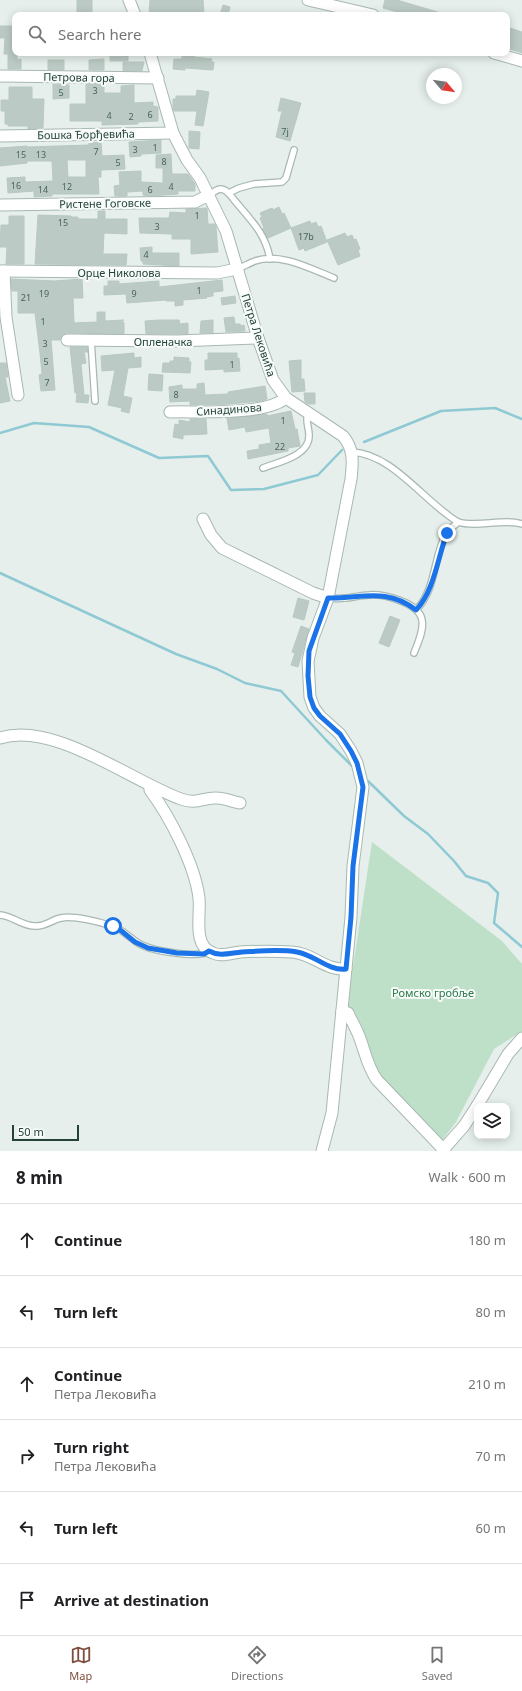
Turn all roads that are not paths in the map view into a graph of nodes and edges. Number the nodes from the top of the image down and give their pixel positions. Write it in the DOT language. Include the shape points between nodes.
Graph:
graph roads {
  1 [pos="129,0"];
  2 [pos="308,0"];
  3 [pos="134,12"];
  4 [pos="360,12"];
  5 [pos="151,56"];
  6 [pos="504,56"];
  7 [pos="522,61"];
  8 [pos="0,76"];
  9 [pos="158,78"];
  10 [pos="173,132"];
  11 [pos="0,136"];
  12 [pos="294,150"];
  13 [pos="229,193"];
  14 [pos="209,195"];
  15 [pos="0,205"];
  16 [pos="270,259"];
  17 [pos="238,269"];
  18 [pos="2,271"];
  19 [pos="334,278"];
  20 [pos="258,338"];
  21 [pos="67,340"];
  22 [pos="90,340"];
  23 [pos="18,395"];
  24 [pos="286,398"];
  25 [pos="95,401"];
  26 [pos="170,412"];
  27 [pos="308,413"];
  28 [pos="352,452"];
  29 [pos="263,468"];
  30 [pos="203,518"];
  31 [pos="458,522"];
  32 [pos="522,524"];
  33 [pos="328,598"];
  34 [pos="416,610"];
  35 [pos="414,653"];
  36 [pos="0,738"];
  37 [pos="150,785"];
  38 [pos="240,803"];
  39 [pos="0,915"];
  40 [pos="209,951"];
  41 [pos="346,969"];
  42 [pos="342,1011"];
  43 [pos="522,1038"];
  44 [pos="479,1103"];
  45 [pos="474,1111"];
  46 [pos="444,1150"];
  47 [pos="322,1151"];
  1 -- 3 [label="street"];
  2 -- 4 [label="street"];
  5 -- 9 [label="street, Петра Лековића"];
  6 -- 7 [label="street"];
  8 -- 9 [label="street, Петрова гора"];
  9 -- 10 [label="street, Петра Лековића"];
  10 -- 11 [label="street, Бошка Ђорђевића"];
  10 -- 14 [label="street, Петра Лековића"];
  12 -- 13 [label="lane" via="286,178 282,182 254,184"];
  13 -- 14 [label="lane" via="218,189"];
  13 -- 16 [label="lane" via="259,229 267,245"];
  14 -- 15 [label="street, Ристене Гоговске" via="195,202"];
  14 -- 17 [label="street, Петра Лековића" via="226,231"];
  16 -- 17 [label="lane" via="256,261"];
  16 -- 19 [label="lane" via="295,263"];
  17 -- 18 [label="street, Орце Николова" via="217,273"];
  17 -- 20 [label="street, Петра Лековића"];
  18 -- 23 [label="street"];
  20 -- 22 [label="street, Опленачка" via="177,341"];
  20 -- 24 [label="street, Петра Лековића" via="273,380"];
  21 -- 22 [label="street, Опленачка"];
  22 -- 25 [label="lane"];
  24 -- 26 [label="street, Синадинова" via="269,406 238,410"];
  24 -- 27 [label="street, Петра Лековића"];
  27 -- 28 [label="street, Петра Лековића" via="343,436"];
  27 -- 29 [label="lane" via="306,420 310,436 305,448 296,455"];
  28 -- 31 [label="lane" via="363,453 388,466"];
  28 -- 33 [label="street" via="351,479"];
  30 -- 33 [label="street" via="211,535 222,548 306,590"];
  31 -- 32 [label="lane"];
  31 -- 34 [label="lane" via="447,533 429,590"];
  33 -- 34 [label="lane" via="377,595 395,599"];
  33 -- 41 [label="street" via="309,651 310,697 320,716 340,734 351,751 363,787 353,866"];
  34 -- 35 [label="lane" via="421,616 422,628"];
  36 -- 37 [label="street" via="24,736 66,744"];
  37 -- 38 [label="street" via="189,801 216,798"];
  37 -- 40 [label="street" via="150,790 176,833 195,877 199,898 200,940"];
  39 -- 40 [label="lane" via="33,926 42,926 63,917 74,918 113,926 135,942 152,949 188,954 204,954"];
  40 -- 41 [label="street" via="218,955 255,951 297,952 330,967"];
  41 -- 42 [label="street"];
  42 -- 46 [label="street" via="348,1013 356,1029 370,1071"];
  42 -- 47 [label="street" via="332,1113"];
  43 -- 44 [label="street" via="508,1054"];
  45 -- 46 [label="street"];
}
